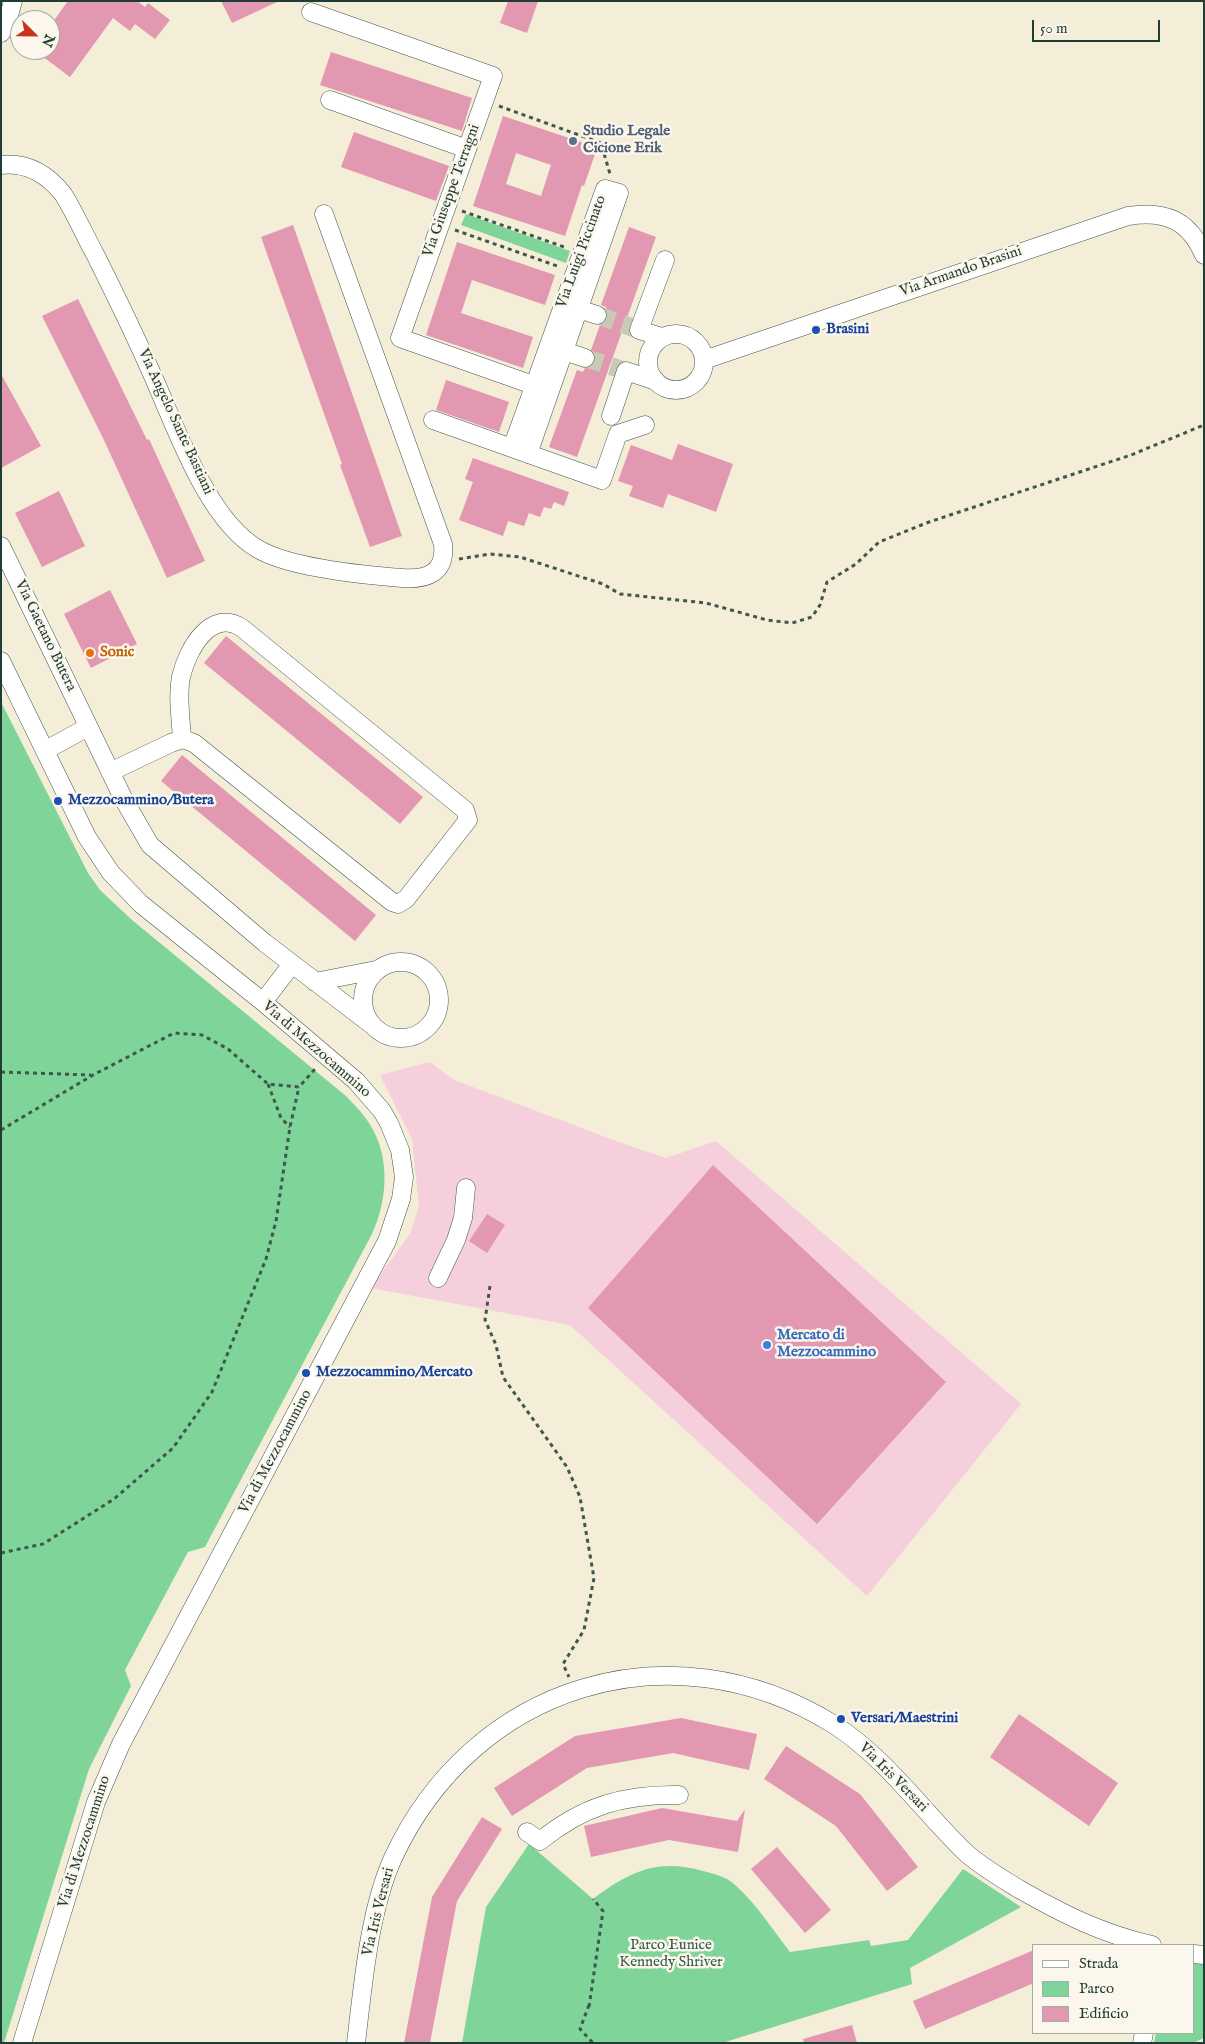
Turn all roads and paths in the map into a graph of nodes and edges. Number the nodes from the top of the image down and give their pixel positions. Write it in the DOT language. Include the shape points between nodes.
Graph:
graph roads {
  1 [pos="13,1"];
  2 [pos="311,12"];
  3 [pos="1,33"];
  4 [pos="330,100"];
  5 [pos="484,101"];
  6 [pos="467,149"];
  7 [pos="1,165"];
  8 [pos="605,189"];
  9 [pos="447,206"];
  10 [pos="324,214"];
  11 [pos="440,224"];
  12 [pos="590,255"];
  13 [pos="1204,255"];
  14 [pos="665,260"];
  15 [pos="575,272"];
  16 [pos="571,306"];
  17 [pos="597,315"];
  18 [pos="662,337"];
  19 [pos="400,338"];
  20 [pos="373,348"];
  21 [pos="564,351"];
  22 [pos="586,358"];
  23 [pos="704,360"];
  24 [pos="656,381"];
  25 [pos="542,388"];
  26 [pos="611,416"];
  27 [pos="433,420"];
  28 [pos="645,425"];
  29 [pos="1204,426"];
  30 [pos="520,451"];
  31 [pos="1,546"];
  32 [pos="455,564"];
  33 [pos="1,661"];
  34 [pos="88,727"];
  35 [pos="182,739"];
  36 [pos="46,750"];
  37 [pos="110,772"];
  38 [pos="292,964"];
  39 [pos="376,970"];
  40 [pos="315,982"];
  41 [pos="263,1002"];
  42 [pos="372,1025"];
  43 [pos="327,1057"];
  44 [pos="1,1072"];
  45 [pos="93,1075"];
  46 [pos="268,1084"];
  47 [pos="299,1087"];
  48 [pos="290,1127"];
  49 [pos="1,1130"];
  50 [pos="466,1188"];
  51 [pos="438,1278"];
  52 [pos="490,1286"];
  53 [pos="1,1553"];
  54 [pos="563,1664"];
  55 [pos="678,1795"];
  56 [pos="527,1832"];
  57 [pos="593,1899"];
  58 [pos="1110,1939"];
  59 [pos="1145,1944"];
  60 [pos="590,2002"];
  61 [pos="589,2007"];
  62 [pos="22,2043"];
  63 [pos="356,2043"];
  64 [pos="593,2043"];
  1 -- 3 [label="street"];
  2 -- 5 [label="street, Via Giuseppe Terragni" via="493,76"];
  4 -- 6 [label="street"];
  5 -- 6 [label="street, Via Giuseppe Terragni"];
  5 -- 8 [label="path" via="601,143 610,174"];
  6 -- 9 [label="street, Via Giuseppe Terragni"];
  7 -- 20 [label="street, Via Angelo Sante Bastiani" via="31,167 63,194 125,314 205,489 236,532 258,549 288,561 380,576 421,579 438,567 443,557 443,544"];
  8 -- 12 [label="street, Via Luigi Piccinato" via="619,193"];
  9 -- 11 [label="street, Via Giuseppe Terragni"];
  9 -- 12 [label="path"];
  10 -- 20 [label="street, Via Angelo Sante Bastiani"];
  11 -- 15 [label="path"];
  11 -- 19 [label="street, Via Giuseppe Terragni"];
  12 -- 15 [label="street, Via Luigi Piccinato"];
  12 -- 16 [label="street, Via Luigi Piccinato"];
  13 -- 23 [label="street, Via Armando Brasini" via="1196,238 1178,222 1149,213 1128,216"];
  14 -- 18 [label="street" via="639,330"];
  15 -- 16 [label="street, Via Luigi Piccinato"];
  16 -- 17 [label="street"];
  16 -- 21 [label="street, Via Luigi Piccinato"];
  16 -- 25 [label="street, Via Luigi Piccinato"];
  18 -- 23 [label="street" via="681,334 690,337 702,351"];
  18 -- 24 [label="street" via="651,350 649,358 648,366"];
  19 -- 20 [label="street"];
  19 -- 25 [label="street"];
  21 -- 22 [label="street"];
  21 -- 25 [label="street, Via Luigi Piccinato"];
  23 -- 24 [label="street" via="700,376 688,388 670,390"];
  24 -- 26 [label="street" via="626,370"];
  25 -- 30 [label="street, Via Luigi Piccinato"];
  27 -- 30 [label="street"];
  28 -- 30 [label="street" via="618,434 602,480"];
  29 -- 32 [label="path" via="1131,455 879,542 856,564 827,582 820,605 812,617 792,623 767,620 706,603 620,594 603,584 520,557 490,554 460,559"];
  31 -- 34 [label="street, Via Gaetano Butera"];
  33 -- 36 [label="street, Via di Mezzocammino"];
  34 -- 36 [label="street"];
  34 -- 37 [label="street, Via Gaetano Butera"];
  35 -- 35 [label="street" via="200,746 395,904 406,899 468,820 465,810 242,628 229,622 218,623 203,634 185,665 180,688"];
  35 -- 37 [label="street"];
  36 -- 41 [label="street, Via di Mezzocammino" via="87,837 110,872 141,904"];
  37 -- 38 [label="street, Via Gaetano Butera" via="150,845"];
  38 -- 40 [label="street, Via Gaetano Butera"];
  38 -- 41 [label="street"];
  39 -- 40 [label="street"];
  39 -- 42 [label="street" via="367,982 363,998 365,1012"];
  39 -- 42 [label="street" via="389,963 415,963 429,972 436,982 440,994 439,1008 433,1022 411,1038 384,1034"];
  40 -- 42 [label="street, Via Gaetano Butera"];
  41 -- 43 [label="street, Via di Mezzocammino"];
  43 -- 47 [label="path"];
  43 -- 62 [label="street, Via di Mezzocammino" via="374,1101 395,1136 404,1177 395,1220 384,1247 106,1776"];
  44 -- 45 [label="path"];
  45 -- 46 [label="path" via="174,1033 202,1035 228,1049"];
  45 -- 49 [label="path"];
  46 -- 47 [label="path"];
  46 -- 48 [label="path" via="280,1118"];
  47 -- 48 [label="path"];
  48 -- 53 [label="path" via="276,1221 266,1259 212,1392 173,1448 114,1499 43,1544"];
  50 -- 51 [label="street" via="463,1218"];
  52 -- 54 [label="path" via="485,1320 496,1345 503,1377 567,1467 580,1498 585,1523 594,1578 590,1609 584,1630"];
  55 -- 56 [label="street" via="602,1804 586,1810 540,1841"];
  57 -- 60 [label="path" via="604,1911"];
  58 -- 59 [label="street, Via Iris Versari"];
  58 -- 63 [label="street, Via Iris Versari" via="975,1860 872,1754 822,1717 761,1691 711,1679 674,1676 616,1680 550,1700 503,1726 465,1756 431,1795 399,1846 382,1888 366,1967"];
  60 -- 61 [label="path"];
  60 -- 64 [label="path" via="580,2030"];
}
